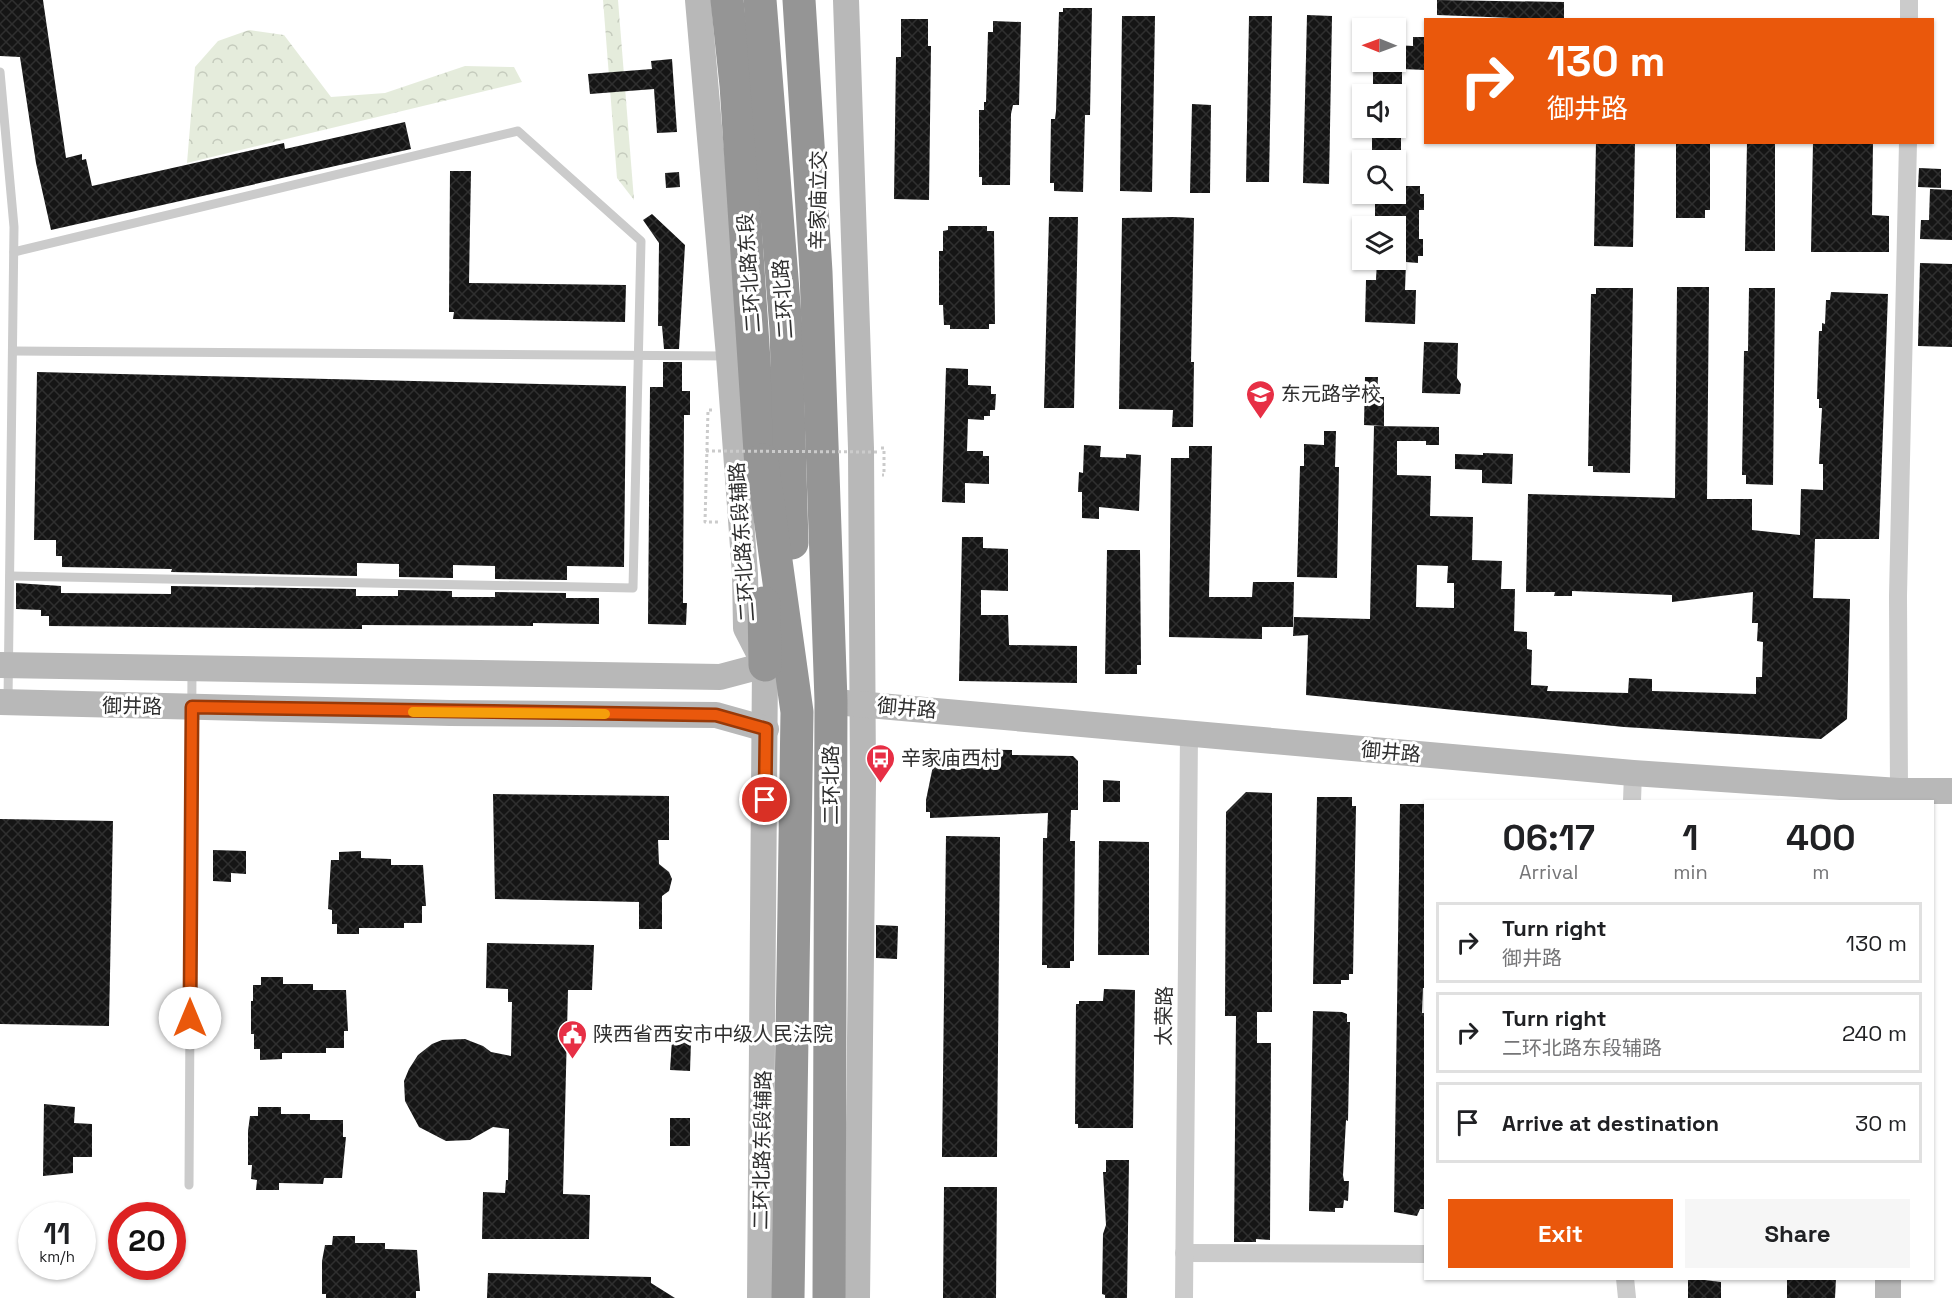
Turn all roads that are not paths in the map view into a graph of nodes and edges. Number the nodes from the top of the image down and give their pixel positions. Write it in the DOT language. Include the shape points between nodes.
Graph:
graph roads {
  1 [pos="698,0"];
  2 [pos="727,0"];
  3 [pos="735,0"];
  4 [pos="760,0"];
  5 [pos="799,0"];
  6 [pos="822,0"];
  7 [pos="846,0"];
  8 [pos="1909,0"];
  9 [pos="1909,18"];
  10 [pos="0,78"];
  11 [pos="736,85"];
  12 [pos="1908,144"];
  13 [pos="14,252"];
  14 [pos="816,272"];
  15 [pos="13,351"];
  16 [pos="639,355"];
  17 [pos="729,356"];
  18 [pos="762,460"];
  19 [pos="9,576"];
  20 [pos="765,665"];
  21 [pos="4,666"];
  22 [pos="192,669"];
  23 [pos="4,703"];
  24 [pos="847,703"];
  25 [pos="192,707"];
  26 [pos="797,712"];
  27 [pos="766,729"];
  28 [pos="1189,734"];
  29 [pos="1633,773"];
  30 [pos="1952,791"];
  31 [pos="1906,796"];
  32 [pos="1632,800"];
  33 [pos="189,1185"];
  34 [pos="1185,1253"];
  35 [pos="1424,1254"];
  36 [pos="1625,1280"];
  37 [pos="1888,1280"];
  38 [pos="1904,1280"];
  39 [pos="760,1298"];
  40 [pos="788,1298"];
  41 [pos="829,1298"];
  42 [pos="857,1298"];
  43 [pos="1184,1298"];
  44 [pos="1627,1298"];
  45 [pos="1888,1298"];
  46 [pos="1904,1298"];
  1 -- 17 [label="street, 二环北路东段辅路"];
  2 -- 11 [label="highway"];
  3 -- 11 [label="highway"];
  4 -- 26 [label="highway, 二环北路" via="786,329"];
  5 -- 14 [label="highway, 辛家庙立交"];
  6 -- 14 [label="highway, 辛家庙立交"];
  7 -- 24 [label="street" via="861,448"];
  8 -- 9 [label="street"];
  10 -- 13 [label="lane"];
  11 -- 18 [label="highway, 二环北路东段"];
  12 -- 31 [label="street" via="1898,585"];
  13 -- 15 [label="lane"];
  13 -- 16 [label="lane" via="518,131 641,241"];
  14 -- 24 [label="highway, 二环北路" via="830,638"];
  15 -- 16 [label="lane"];
  15 -- 19 [label="lane"];
  16 -- 17 [label="lane"];
  16 -- 19 [label="lane" via="633,588"];
  17 -- 20 [label="street, 二环北路东段辅路" via="746,628"];
  18 -- 20 [label="highway"];
  18 -- 26 [label="highway, 二环北路"];
  19 -- 21 [label="lane"];
  20 -- 22 [label="street, 御井路" via="720,677"];
  20 -- 27 [label="street, 二环北路东段辅路"];
  21 -- 22 [label="street, 御井路"];
  21 -- 23 [label="lane"];
  22 -- 25 [label="lane"];
  23 -- 25 [label="street, 御井路"];
  24 -- 28 [label="street, 御井路"];
  24 -- 41 [label="highway, 二环北路"];
  24 -- 42 [label="street"];
  25 -- 27 [label="street, 御井路" via="716,715"];
  25 -- 33 [label="lane"];
  26 -- 40 [label="highway, 二环北路"];
  27 -- 39 [label="street, 二环北路东段辅路"];
  28 -- 29 [label="street, 御井路"];
  28 -- 34 [label="street, 太荣路"];
  29 -- 31 [label="street, 御井路"];
  29 -- 32 [label="street"];
  30 -- 31 [label="street, 御井路"];
  34 -- 35 [label="street"];
  34 -- 43 [label="street, 太荣路"];
  36 -- 44 [label="street"];
  37 -- 45 [label="street"];
  38 -- 46 [label="street"];
}
